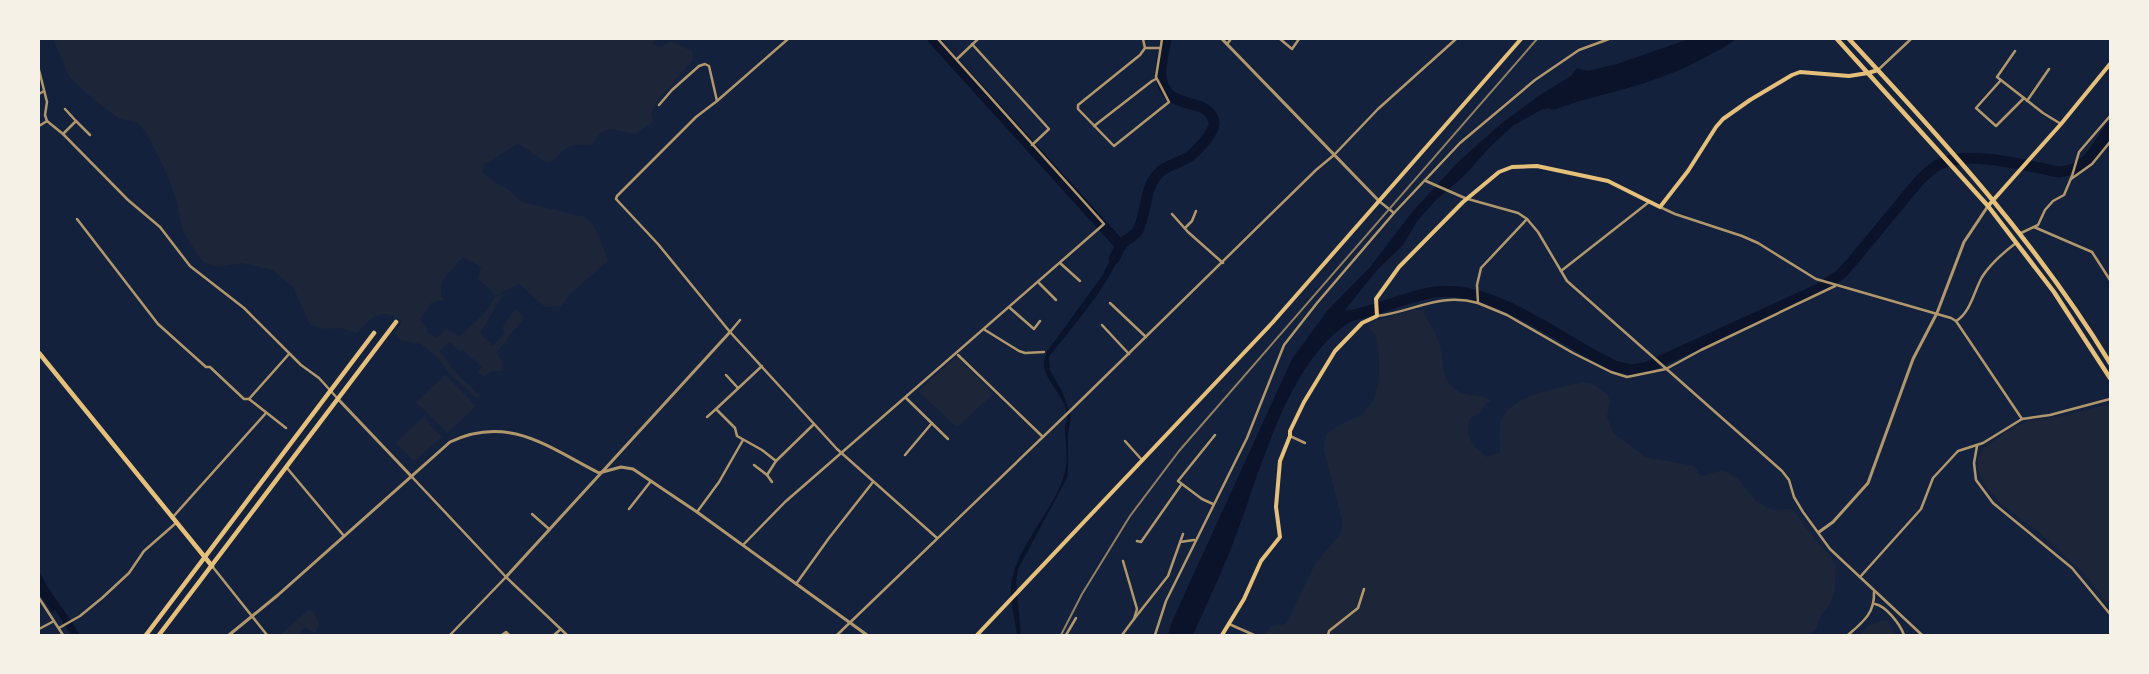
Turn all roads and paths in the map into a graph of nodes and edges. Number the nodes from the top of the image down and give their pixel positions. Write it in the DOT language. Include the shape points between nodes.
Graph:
graph roads {
  1 [pos="788,39"];
  2 [pos="938,39"];
  3 [pos="978,39"];
  4 [pos="1142,39"];
  5 [pos="1162,39"];
  6 [pos="1222,39"];
  7 [pos="1231,39"];
  8 [pos="1280,39"];
  9 [pos="1299,39"];
  10 [pos="1456,39"];
  11 [pos="1520,39"];
  12 [pos="1609,39"];
  13 [pos="1837,39"];
  14 [pos="1849,39"];
  15 [pos="1911,39"];
  16 [pos="972,44"];
  17 [pos="1227,44"];
  18 [pos="1146,48"];
  19 [pos="1160,48"];
  20 [pos="2015,51"];
  21 [pos="957,58"];
  22 [pos="2110,64"];
  23 [pos="2049,69"];
  24 [pos="39,70"];
  25 [pos="1878,70"];
  26 [pos="1868,73"];
  27 [pos="1157,79"];
  28 [pos="2001,80"];
  29 [pos="44,91"];
  30 [pos="39,94"];
  31 [pos="2024,98"];
  32 [pos="717,101"];
  33 [pos="2027,101"];
  34 [pos="660,105"];
  35 [pos="65,109"];
  36 [pos="2110,116"];
  37 [pos="47,121"];
  38 [pos="76,121"];
  39 [pos="2061,124"];
  40 [pos="39,126"];
  41 [pos="1094,126"];
  42 [pos="63,134"];
  43 [pos="90,135"];
  44 [pos="2110,142"];
  45 [pos="1032,145"];
  46 [pos="1334,155"];
  47 [pos="2072,178"];
  48 [pos="1427,182"];
  49 [pos="1466,198"];
  50 [pos="1994,199"];
  51 [pos="1379,201"];
  52 [pos="1649,202"];
  53 [pos="1988,206"];
  54 [pos="1660,207"];
  55 [pos="1196,211"];
  56 [pos="1394,213"];
  57 [pos="1172,214"];
  58 [pos="77,219"];
  59 [pos="1527,219"];
  60 [pos="2034,227"];
  61 [pos="1185,228"];
  62 [pos="2021,233"];
  63 [pos="2017,242"];
  64 [pos="1060,263"];
  65 [pos="1222,263"];
  66 [pos="1561,271"];
  67 [pos="2110,280"];
  68 [pos="1080,281"];
  69 [pos="1039,283"];
  70 [pos="1835,285"];
  71 [pos="1056,300"];
  72 [pos="1478,302"];
  73 [pos="1110,303"];
  74 [pos="1010,308"];
  75 [pos="1937,314"];
  76 [pos="1378,315"];
  77 [pos="740,320"];
  78 [pos="1040,321"];
  79 [pos="1956,321"];
  80 [pos="396,322"];
  81 [pos="1102,325"];
  82 [pos="985,330"];
  83 [pos="730,332"];
  84 [pos="374,333"];
  85 [pos="1146,337"];
  86 [pos="1044,352"];
  87 [pos="39,353"];
  88 [pos="289,354"];
  89 [pos="957,354"];
  90 [pos="1129,354"];
  91 [pos="2110,363"];
  92 [pos="762,366"];
  93 [pos="1665,369"];
  94 [pos="726,374"];
  95 [pos="2110,378"];
  96 [pos="738,388"];
  97 [pos="330,391"];
  98 [pos="906,398"];
  99 [pos="249,399"];
  100 [pos="338,399"];
  101 [pos="2110,399"];
  102 [pos="716,409"];
  103 [pos="266,413"];
  104 [pos="707,417"];
  105 [pos="2022,418"];
  106 [pos="932,422"];
  107 [pos="814,424"];
  108 [pos="286,428"];
  109 [pos="1215,435"];
  110 [pos="1290,436"];
  111 [pos="1043,437"];
  112 [pos="948,439"];
  113 [pos="743,440"];
  114 [pos="1125,441"];
  115 [pos="1305,443"];
  116 [pos="1977,446"];
  117 [pos="843,454"];
  118 [pos="905,455"];
  119 [pos="1142,460"];
  120 [pos="776,461"];
  121 [pos="754,465"];
  122 [pos="287,467"];
  123 [pos="600,473"];
  124 [pos="767,475"];
  125 [pos="412,477"];
  126 [pos="652,481"];
  127 [pos="772,482"];
  128 [pos="873,482"];
  129 [pos="1181,485"];
  130 [pos="1213,504"];
  131 [pos="1157,508"];
  132 [pos="629,509"];
  133 [pos="1162,511"];
  134 [pos="697,512"];
  135 [pos="532,514"];
  136 [pos="174,520"];
  137 [pos="548,529"];
  138 [pos="1819,532"];
  139 [pos="1183,534"];
  140 [pos="344,536"];
  141 [pos="937,538"];
  142 [pos="1195,540"];
  143 [pos="1137,541"];
  144 [pos="1142,542"];
  145 [pos="1180,542"];
  146 [pos="743,545"];
  147 [pos="1146,545"];
  148 [pos="204,558"];
  149 [pos="1123,561"];
  150 [pos="212,566"];
  151 [pos="506,577"];
  152 [pos="1860,577"];
  153 [pos="796,584"];
  154 [pos="1364,590"];
  155 [pos="1874,592"];
  156 [pos="39,598"];
  157 [pos="1875,604"];
  158 [pos="2110,614"];
  159 [pos="252,617"];
  160 [pos="1076,618"];
  161 [pos="1134,619"];
  162 [pos="54,621"];
  163 [pos="850,623"];
  164 [pos="1229,624"];
  165 [pos="59,628"];
  166 [pos="39,629"];
  167 [pos="561,629"];
  168 [pos="63,635"];
  169 [pos="146,635"];
  170 [pos="159,635"];
  171 [pos="229,635"];
  172 [pos="267,635"];
  173 [pos="450,635"];
  174 [pos="502,635"];
  175 [pos="509,635"];
  176 [pos="554,635"];
  177 [pos="568,635"];
  178 [pos="837,635"];
  179 [pos="867,635"];
  180 [pos="977,635"];
  181 [pos="1066,635"];
  182 [pos="1122,635"];
  183 [pos="1155,635"];
  184 [pos="1222,635"];
  185 [pos="1254,635"];
  186 [pos="1328,635"];
  187 [pos="1848,635"];
  188 [pos="1904,635"];
  189 [pos="1922,635"];
  1 -- 32 [label="street"];
  2 -- 21 [label="street"];
  3 -- 16 [label="street"];
  4 -- 18 [label="street"];
  5 -- 19 [label="street"];
  6 -- 17 [label="street"];
  7 -- 17 [label="street"];
  8 -- 9 [label="street" via="1292,49"];
  10 -- 46 [label="street" via="1378,109"];
  11 -- 51 [label="main road"];
  12 -- 48 [label="street" via="1579,50 1535,80 1460,143"];
  13 -- 26 [label="main road"];
  14 -- 25 [label="main road"];
  15 -- 25 [label="street"];
  16 -- 21 [label="street"];
  16 -- 45 [label="street" via="1049,129"];
  17 -- 46 [label="street"];
  18 -- 19 [label="street"];
  18 -- 41 [label="street" via="1078,105"];
  19 -- 27 [label="street"];
  20 -- 28 [label="street" via="1997,77"];
  21 -- 45 [label="street"];
  22 -- 39 [label="main road"];
  23 -- 33 [label="street"];
  24 -- 29 [label="street"];
  25 -- 26 [label="main road"];
  25 -- 50 [label="main road"];
  26 -- 53 [label="main road"];
  26 -- 54 [label="main road" via="1850,76 1800,72 1750,100 1716,127"];
  27 -- 41 [label="street"];
  27 -- 41 [label="street" via="1169,102 1114,146"];
  28 -- 31 [label="street"];
  28 -- 31 [label="street" via="1976,108 1996,126"];
  29 -- 30 [label="street"];
  29 -- 37 [label="street"];
  31 -- 33 [label="street"];
  32 -- 34 [label="street" via="710,66 705,64 672,90"];
  32 -- 83 [label="street" via="696,117 616,199 658,244"];
  33 -- 39 [label="street"];
  35 -- 38 [label="street"];
  36 -- 47 [label="street" via="2079,152"];
  37 -- 40 [label="street"];
  37 -- 42 [label="street"];
  38 -- 42 [label="street"];
  38 -- 43 [label="street"];
  39 -- 50 [label="main road"];
  42 -- 88 [label="street" via="128,200 160,227 190,266 244,308"];
  44 -- 47 [label="street" via="2092,164"];
  45 -- 64 [label="street" via="1104,224"];
  46 -- 51 [label="street"];
  46 -- 65 [label="street"];
  47 -- 60 [label="street" via="2064,195 2053,201"];
  48 -- 49 [label="street"];
  48 -- 56 [label="street"];
  49 -- 52 [label="main road" via="1499,172 1525,165 1608,181"];
  49 -- 59 [label="street" via="1518,213"];
  49 -- 76 [label="main road" via="1399,267 1378,295"];
  50 -- 53 [label="main road"];
  50 -- 62 [label="main road"];
  51 -- 56 [label="street"];
  51 -- 119 [label="main road" via="1273,322"];
  52 -- 54 [label="main road"];
  52 -- 66 [label="street"];
  53 -- 63 [label="main road"];
  53 -- 75 [label="street" via="1964,242"];
  54 -- 70 [label="street" via="1758,243 1816,279"];
  55 -- 61 [label="street"];
  56 -- 130 [label="street" via="1284,345 1247,438"];
  57 -- 61 [label="street"];
  58 -- 99 [label="street" via="158,324 244,399"];
  59 -- 66 [label="street"];
  59 -- 72 [label="street" via="1481,268"];
  60 -- 62 [label="street"];
  60 -- 67 [label="street" via="2092,252"];
  61 -- 65 [label="street"];
  62 -- 91 [label="main road" via="2062,287"];
  63 -- 79 [label="street" via="1983,277 1963,316"];
  63 -- 95 [label="main road"];
  64 -- 68 [label="street"];
  64 -- 69 [label="street"];
  65 -- 85 [label="street"];
  66 -- 93 [label="street" via="1574,288"];
  69 -- 71 [label="street"];
  69 -- 74 [label="street"];
  70 -- 75 [label="street"];
  70 -- 93 [label="street"];
  72 -- 76 [label="street" via="1444,300"];
  72 -- 93 [label="street" via="1620,376 1639,376"];
  73 -- 85 [label="street"];
  74 -- 78 [label="street" via="1034,329"];
  74 -- 82 [label="street"];
  75 -- 79 [label="street"];
  75 -- 138 [label="street" via="1913,359 1868,483 1833,522"];
  76 -- 110 [label="main road" via="1362,323 1335,351 1304,402"];
  77 -- 83 [label="street"];
  79 -- 105 [label="street"];
  80 -- 100 [label="main road"];
  81 -- 90 [label="street"];
  82 -- 86 [label="street" via="1019,351"];
  82 -- 89 [label="street"];
  83 -- 92 [label="street"];
  83 -- 123 [label="street"];
  84 -- 97 [label="main road"];
  85 -- 90 [label="street"];
  87 -- 136 [label="main road"];
  88 -- 97 [label="street"];
  88 -- 99 [label="street"];
  89 -- 98 [label="street"];
  89 -- 111 [label="street"];
  90 -- 111 [label="street"];
  92 -- 96 [label="street"];
  92 -- 107 [label="street"];
  93 -- 138 [label="street" via="1782,471 1803,512"];
  94 -- 96 [label="street"];
  96 -- 102 [label="street"];
  97 -- 100 [label="street"];
  97 -- 148 [label="main road"];
  98 -- 106 [label="street"];
  98 -- 117 [label="street"];
  99 -- 103 [label="street"];
  100 -- 122 [label="main road"];
  100 -- 125 [label="street"];
  101 -- 105 [label="street" via="2050,415"];
  102 -- 104 [label="street"];
  102 -- 113 [label="street"];
  103 -- 108 [label="street"];
  103 -- 136 [label="street"];
  105 -- 116 [label="street"];
  106 -- 112 [label="street"];
  106 -- 118 [label="street"];
  107 -- 117 [label="street"];
  107 -- 120 [label="street"];
  109 -- 129 [label="street" via="1178,482"];
  110 -- 115 [label="street"];
  110 -- 164 [label="main road" via="1280,461 1276,507 1280,537 1261,561"];
  111 -- 141 [label="street"];
  113 -- 120 [label="street"];
  113 -- 134 [label="street"];
  114 -- 119 [label="street"];
  116 -- 152 [label="street" via="1958,451 1932,478 1921,509"];
  116 -- 158 [label="street" via="1976,480 1993,503 2072,568"];
  117 -- 128 [label="street"];
  117 -- 146 [label="street" via="785,502"];
  119 -- 180 [label="main road"];
  120 -- 124 [label="street"];
  121 -- 124 [label="street"];
  122 -- 140 [label="street"];
  122 -- 150 [label="main road"];
  123 -- 125 [label="street" via="535,440 500,430 476,432 450,442"];
  123 -- 126 [label="street" via="621,467 634,468"];
  123 -- 137 [label="street"];
  124 -- 127 [label="street"];
  125 -- 140 [label="street"];
  125 -- 151 [label="street"];
  126 -- 132 [label="street"];
  126 -- 134 [label="street"];
  128 -- 141 [label="street"];
  128 -- 153 [label="street"];
  129 -- 130 [label="street"];
  129 -- 133 [label="street"];
  130 -- 142 [label="street"];
  131 -- 133 [label="street"];
  133 -- 144 [label="street"];
  134 -- 146 [label="street"];
  135 -- 137 [label="street"];
  136 -- 148 [label="main road"];
  136 -- 165 [label="street" via="144,551 129,573 102,598"];
  137 -- 151 [label="street"];
  138 -- 152 [label="street" via="1830,549"];
  139 -- 145 [label="street"];
  140 -- 159 [label="street"];
  141 -- 163 [label="street"];
  142 -- 145 [label="street"];
  142 -- 183 [label="street" via="1166,601"];
  143 -- 144 [label="street"];
  144 -- 147 [label="street"];
  145 -- 161 [label="street" via="1168,576"];
  146 -- 153 [label="street"];
  148 -- 150 [label="main road"];
  148 -- 169 [label="main road"];
  149 -- 161 [label="street" via="1136,609"];
  150 -- 159 [label="street"];
  150 -- 170 [label="main road"];
  151 -- 167 [label="street"];
  151 -- 173 [label="street"];
  152 -- 155 [label="street"];
  153 -- 163 [label="street"];
  154 -- 186 [label="street" via="1358,608"];
  155 -- 157 [label="street"];
  155 -- 189 [label="street"];
  156 -- 162 [label="street"];
  157 -- 187 [label="street" via="1871,613"];
  157 -- 188 [label="street" via="1884,608"];
  159 -- 171 [label="street"];
  159 -- 172 [label="street"];
  160 -- 181 [label="street"];
  161 -- 182 [label="street"];
  162 -- 165 [label="street"];
  162 -- 166 [label="street"];
  163 -- 178 [label="street"];
  163 -- 179 [label="street"];
  164 -- 184 [label="main road"];
  164 -- 185 [label="street"];
  165 -- 168 [label="street"];
  167 -- 176 [label="street"];
  167 -- 177 [label="street"];
  174 -- 175 [label="street" via="506,632"];
}
